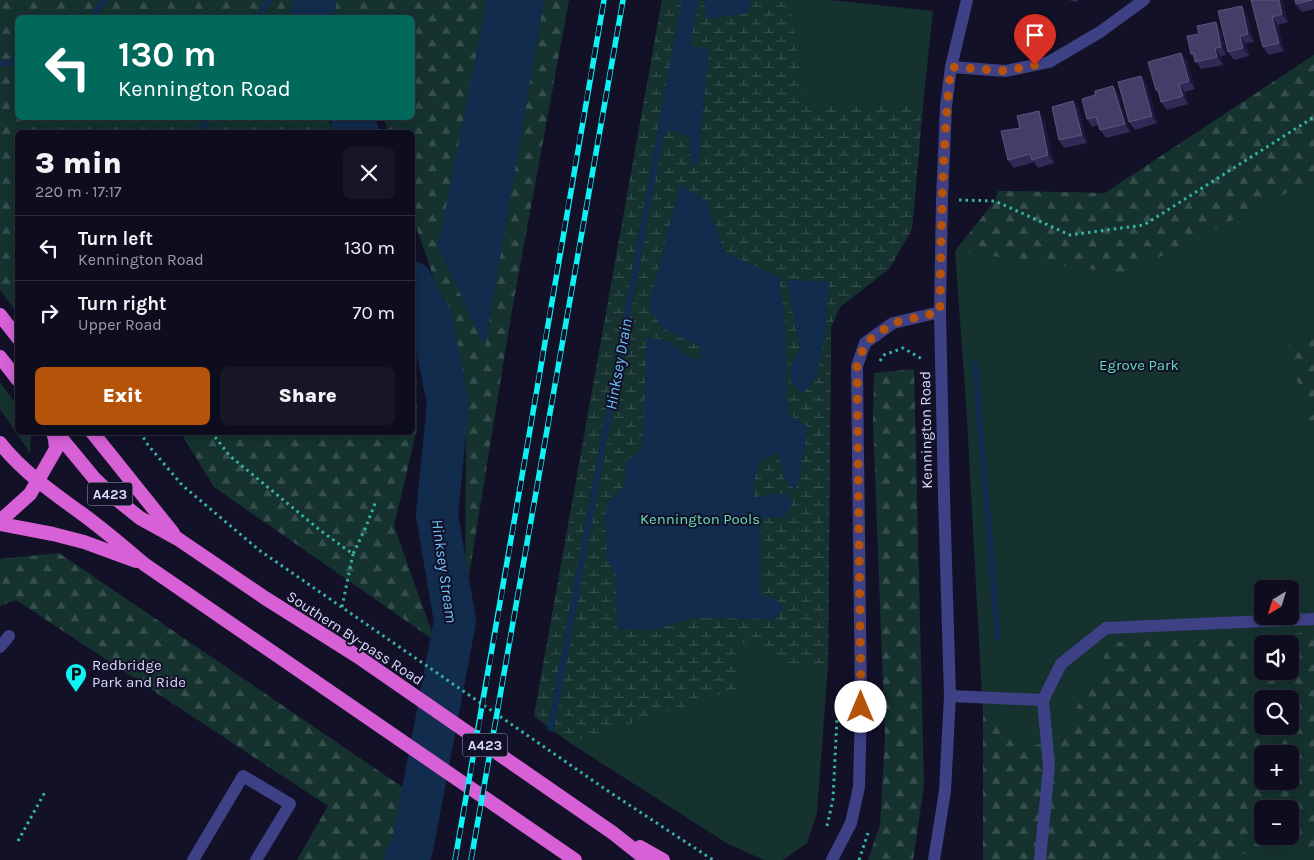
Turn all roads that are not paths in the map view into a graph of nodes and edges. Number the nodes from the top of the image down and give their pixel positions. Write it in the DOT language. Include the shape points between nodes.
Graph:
graph roads {
  1 [pos="967,0"];
  2 [pos="1144,0"];
  3 [pos="951,67"];
  4 [pos="940,312"];
  5 [pos="4,320"];
  6 [pos="15,334"];
  7 [pos="0,357"];
  8 [pos="15,376"];
  9 [pos="55,435"];
  10 [pos="58,435"];
  11 [pos="94,435"];
  12 [pos="0,443"];
  13 [pos="38,480"];
  14 [pos="0,522"];
  15 [pos="178,539"];
  16 [pos="144,564"];
  17 [pos="1314,619"];
  18 [pos="9,636"];
  19 [pos="0,647"];
  20 [pos="950,696"];
  21 [pos="1043,700"];
  22 [pos="613,833"];
  23 [pos="193,860"];
  24 [pos="256,860"];
  25 [pos="575,860"];
  26 [pos="647,860"];
  27 [pos="663,860"];
  28 [pos="832,860"];
  29 [pos="934,860"];
  30 [pos="1040,860"];
  1 -- 3 [label="street, Kennington Road"];
  2 -- 3 [label="street" via="1100,32 1049,62 1006,71"];
  3 -- 4 [label="street, Kennington Road" via="946,106"];
  4 -- 20 [label="street, Kennington Road"];
  4 -- 28 [label="street" via="893,323 865,343 857,366 859,787 851,823"];
  5 -- 6 [label="highway"];
  7 -- 8 [label="highway"];
  9 -- 13 [label="highway" via="56,449"];
  10 -- 15 [label="highway, Southern By-pass Road / A423" via="115,498 140,518"];
  11 -- 15 [label="highway, A423"];
  12 -- 13 [label="highway, A423"];
  13 -- 14 [label="highway" via="30,494"];
  13 -- 16 [label="highway, A423"];
  14 -- 16 [label="highway, A423" via="68,538"];
  15 -- 22 [label="highway, Southern By-pass Road / A423" via="357,656"];
  16 -- 25 [label="highway, A423"];
  17 -- 21 [label="street" via="1106,628 1062,664"];
  18 -- 19 [label="street"];
  20 -- 21 [label="street"];
  20 -- 29 [label="street, Kennington Road" via="945,791"];
  21 -- 30 [label="street" via="1049,766"];
  22 -- 26 [label="highway, Southern By-pass Road / A423"];
  22 -- 27 [label="highway"];
  23 -- 24 [label="street" via="243,776 290,804"];
}
